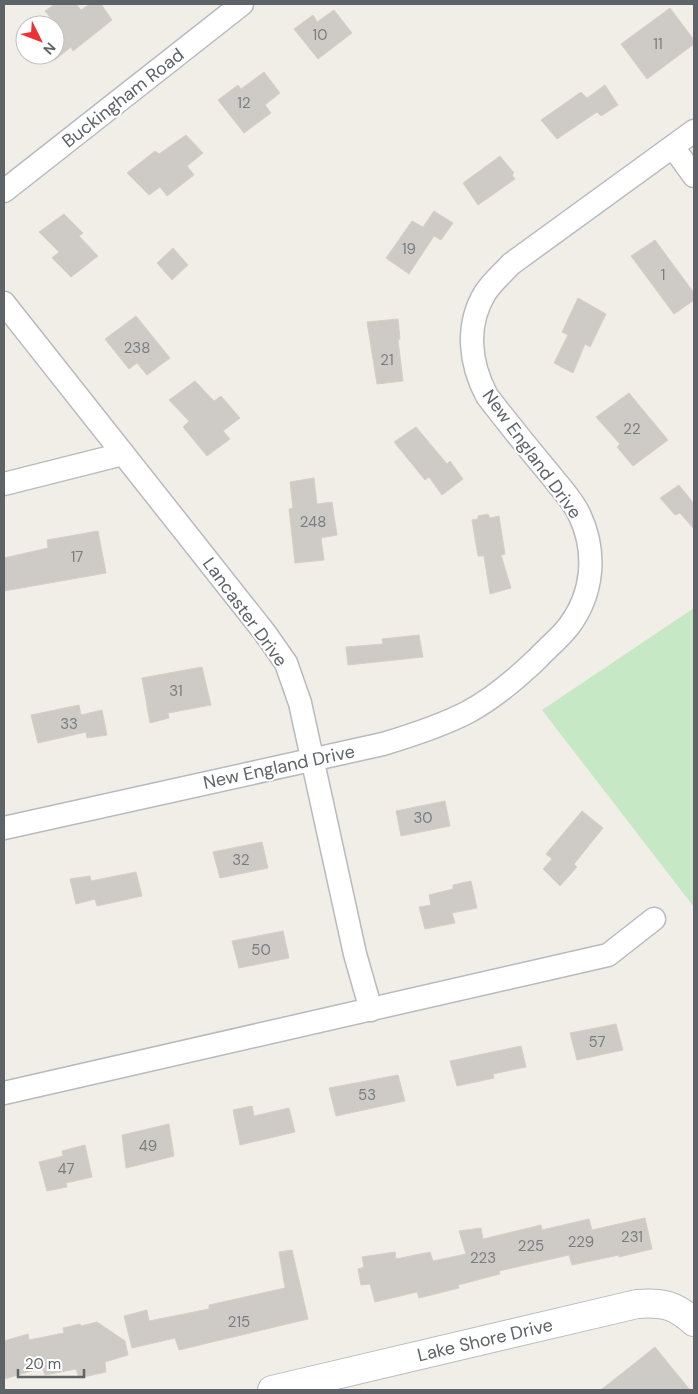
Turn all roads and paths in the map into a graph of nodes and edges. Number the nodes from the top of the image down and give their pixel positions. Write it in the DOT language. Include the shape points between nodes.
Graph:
graph roads {
  1 [pos="242,4"];
  2 [pos="694,131"];
  3 [pos="673,146"];
  4 [pos="694,176"];
  5 [pos="4,191"];
  6 [pos="4,303"];
  7 [pos="123,454"];
  8 [pos="4,484"];
  9 [pos="313,760"];
  10 [pos="4,828"];
  11 [pos="654,919"];
  12 [pos="371,1010"];
  13 [pos="4,1093"];
  14 [pos="694,1322"];
  15 [pos="278,1390"];
  1 -- 5 [label="street, Buckingham Road"];
  2 -- 3 [label="street, New England Drive"];
  3 -- 4 [label="street"];
  3 -- 9 [label="street, New England Drive" via="511,264 484,295 473,323 474,365 487,396 563,490 585,528 591,557 590,573 579,611 568,628 523,672 469,711 410,736"];
  6 -- 7 [label="street, Lancaster Drive"];
  7 -- 8 [label="street"];
  7 -- 9 [label="street, Lancaster Drive" via="286,663 300,703"];
  9 -- 10 [label="street, New England Drive"];
  9 -- 12 [label="street, Lancaster Drive" via="355,954"];
  11 -- 12 [label="street" via="608,956"];
  12 -- 13 [label="street"];
  14 -- 15 [label="street, Lake Shore Drive" via="682,1311 667,1305 637,1304"];
}
